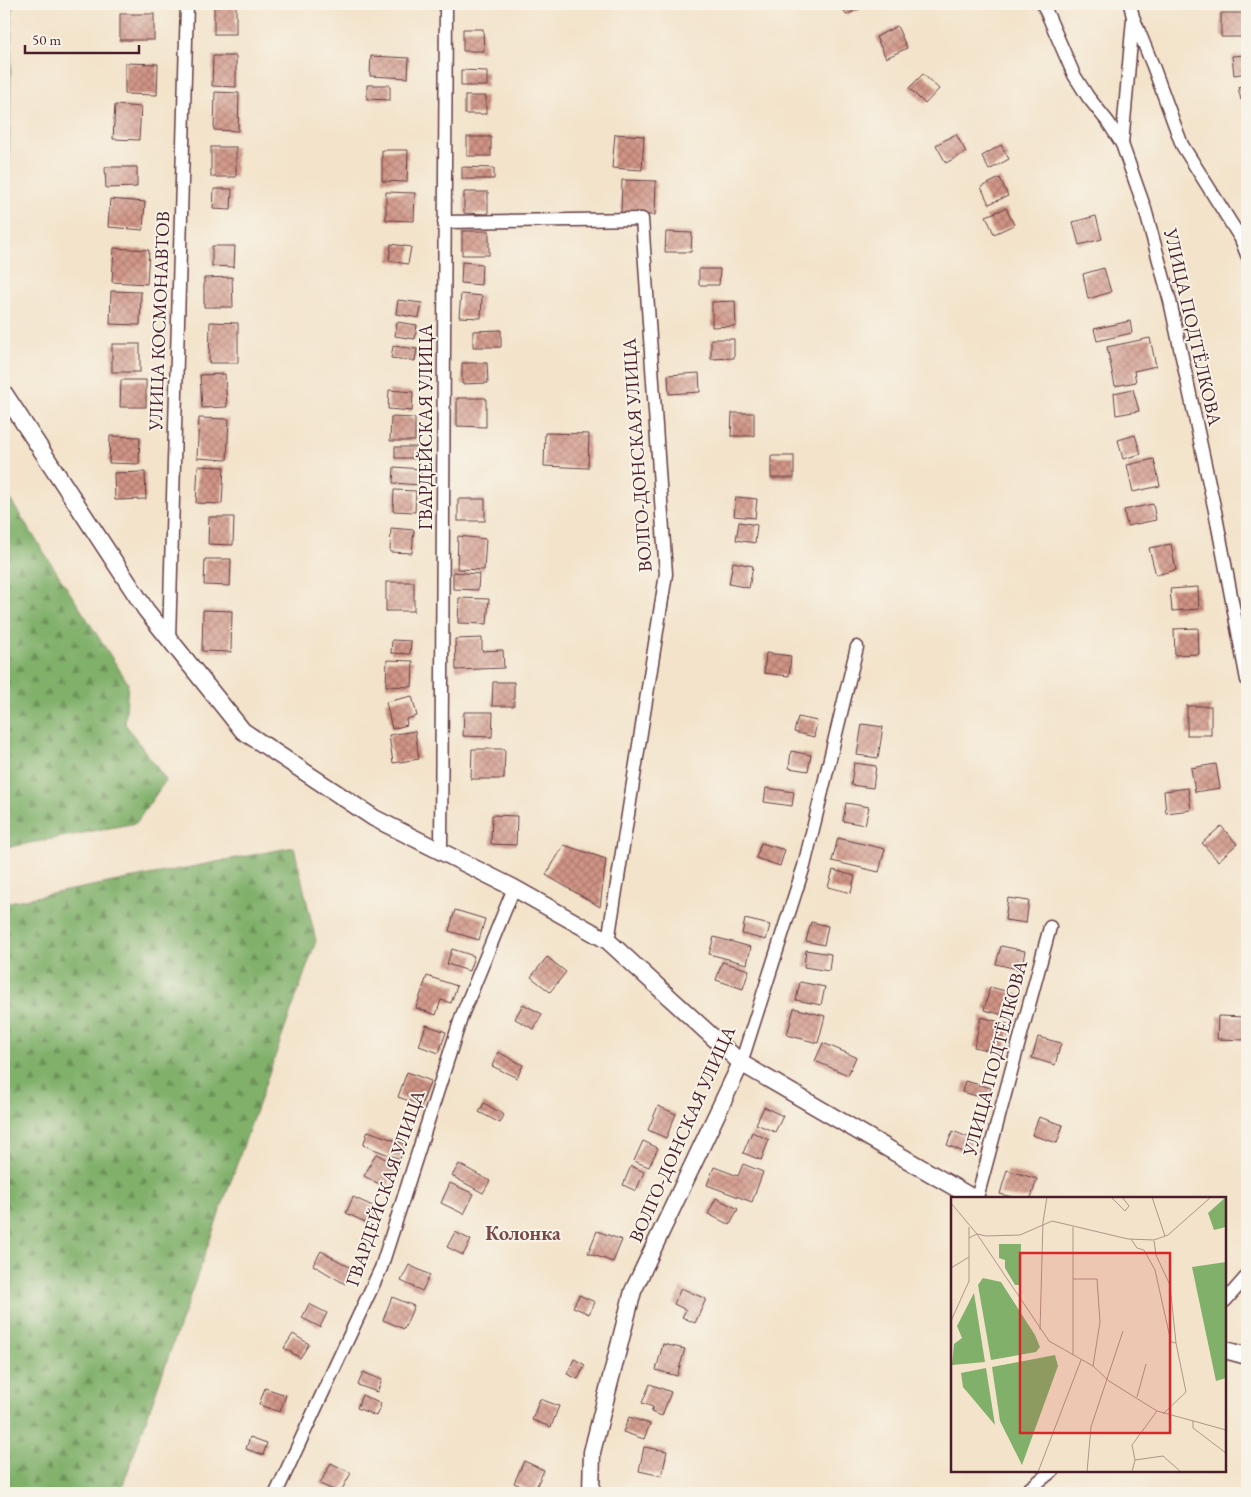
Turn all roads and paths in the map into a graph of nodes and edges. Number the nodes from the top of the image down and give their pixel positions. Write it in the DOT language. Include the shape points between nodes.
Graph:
graph roads {
  1 [pos="187,4"];
  2 [pos="446,4"];
  3 [pos="1043,4"];
  4 [pos="1130,4"];
  5 [pos="1133,17"];
  6 [pos="1122,144"];
  7 [pos="444,222"];
  8 [pos="1247,254"];
  9 [pos="4,393"];
  10 [pos="169,639"];
  11 [pos="857,647"];
  12 [pos="1247,680"];
  13 [pos="441,851"];
  14 [pos="514,888"];
  15 [pos="1050,927"];
  16 [pos="608,941"];
  17 [pos="741,1062"];
  18 [pos="971,1197"];
  19 [pos="977,1197"];
  20 [pos="1247,1276"];
  21 [pos="1226,1300"];
  22 [pos="1226,1350"];
  23 [pos="1247,1356"];
  24 [pos="1051,1472"];
  25 [pos="276,1493"];
  26 [pos="591,1493"];
  27 [pos="1024,1493"];
  1 -- 10 [label="street, УЛИЦА КОСМОНАВТОВ"];
  2 -- 7 [label="street, ГВАРДЕЙСКАЯ УЛИЦА"];
  3 -- 6 [label="street, УЛИЦА ПОДТЁЛКОВА" via="1074,75"];
  4 -- 5 [label="street"];
  5 -- 6 [label="street"];
  5 -- 8 [label="street" via="1182,145"];
  6 -- 12 [label="street, УЛИЦА ПОДТЁЛКОВА" via="1145,209 1170,301 1216,510"];
  7 -- 13 [label="street, ГВАРДЕЙСКАЯ УЛИЦА"];
  7 -- 16 [label="street, ВОЛГО-ДОНСКАЯ УЛИЦА" via="642,219 666,574"];
  9 -- 10 [label="street" via="146,610"];
  10 -- 13 [label="street" via="243,731 374,818"];
  11 -- 17 [label="street, ВОЛГО-ДОНСКАЯ УЛИЦА" via="804,866"];
  13 -- 14 [label="street"];
  14 -- 16 [label="street"];
  14 -- 25 [label="street, ГВАРДЕЙСКАЯ УЛИЦА" via="462,1015 381,1268"];
  15 -- 19 [label="street, УЛИЦА ПОДТЁЛКОВА"];
  16 -- 17 [label="street"];
  17 -- 18 [label="street"];
  17 -- 26 [label="street, ВОЛГО-ДОНСКАЯ УЛИЦА" via="633,1290 592,1452"];
  20 -- 21 [label="street"];
  22 -- 23 [label="street"];
  24 -- 27 [label="street"];
}
